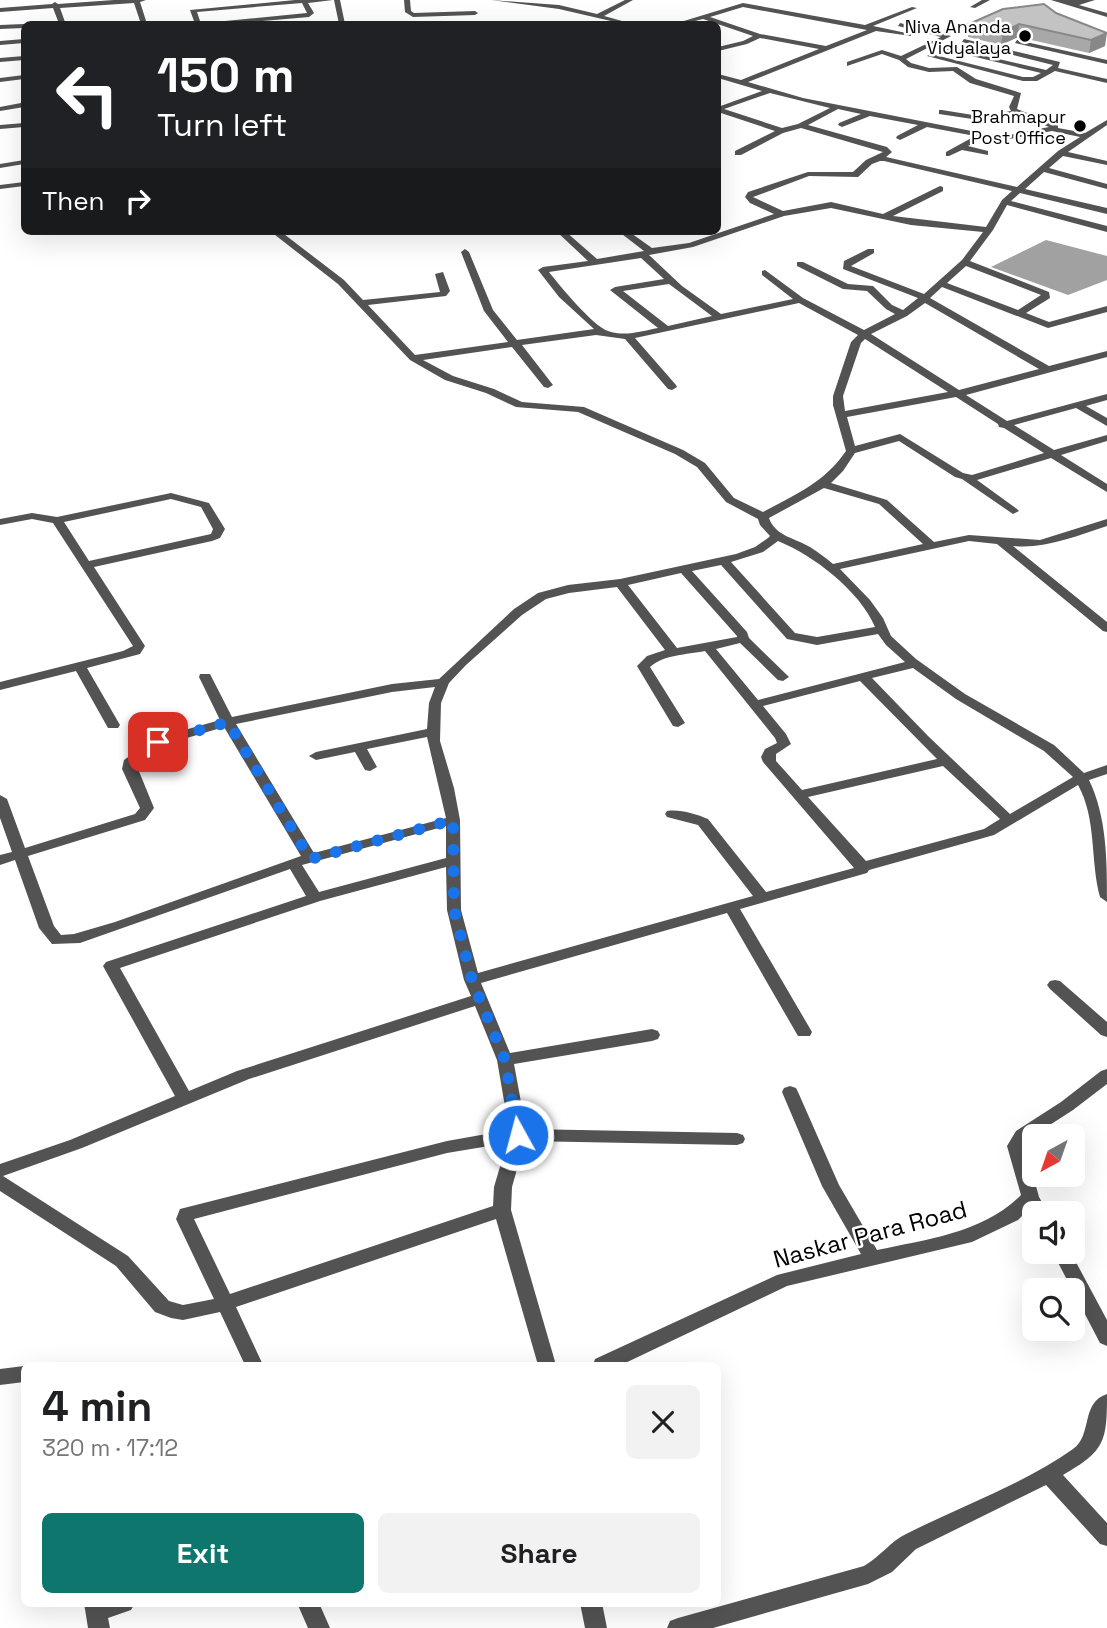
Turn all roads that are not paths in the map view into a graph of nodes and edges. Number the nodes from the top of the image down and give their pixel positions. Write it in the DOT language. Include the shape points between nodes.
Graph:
graph roads {
  1 [pos="136,0"];
  2 [pos="143,0"];
  3 [pos="188,0"];
  4 [pos="330,0"];
  5 [pos="337,0"];
  6 [pos="407,0"];
  7 [pos="494,0"];
  8 [pos="630,0"];
  9 [pos="987,0"];
  10 [pos="1054,0"];
  11 [pos="1092,0"];
  12 [pos="88,1"];
  13 [pos="300,1"];
  14 [pos="43,2"];
  15 [pos="67,2"];
  16 [pos="1067,3"];
  17 [pos="55,4"];
  18 [pos="972,7"];
  19 [pos="915,8"];
  20 [pos="0,10"];
  21 [pos="193,10"];
  22 [pos="475,13"];
  23 [pos="1107,15"];
  24 [pos="598,16"];
  25 [pos="703,17"];
  26 [pos="62,21"];
  27 [pos="143,21"];
  28 [pos="197,21"];
  29 [pos="239,21"];
  30 [pos="341,21"];
  31 [pos="618,21"];
  32 [pos="688,21"];
  33 [pos="715,21"];
  34 [pos="721,23"];
  35 [pos="879,25"];
  36 [pos="21,26"];
  37 [pos="0,27"];
  38 [pos="759,36"];
  39 [pos="21,41"];
  40 [pos="964,41"];
  41 [pos="0,43"];
  42 [pos="1017,43"];
  43 [pos="721,48"];
  44 [pos="826,48"];
  45 [pos="947,49"];
  46 [pos="879,52"];
  47 [pos="931,56"];
  48 [pos="21,58"];
  49 [pos="902,58"];
  50 [pos="0,60"];
  51 [pos="1107,62"];
  52 [pos="850,64"];
  53 [pos="1050,71"];
  54 [pos="21,77"];
  55 [pos="721,77"];
  56 [pos="0,80"];
  57 [pos="1107,81"];
  58 [pos="740,83"];
  59 [pos="769,91"];
  60 [pos="21,105"];
  61 [pos="839,106"];
  62 [pos="950,107"];
  63 [pos="721,108"];
  64 [pos="0,109"];
  65 [pos="721,110"];
  66 [pos="942,112"];
  67 [pos="1018,112"];
  68 [pos="870,113"];
  69 [pos="1107,122"];
  70 [pos="21,125"];
  71 [pos="842,125"];
  72 [pos="928,125"];
  73 [pos="801,126"];
  74 [pos="0,127"];
  75 [pos="1059,129"];
  76 [pos="783,131"];
  77 [pos="982,135"];
  78 [pos="1087,136"];
  79 [pos="900,138"];
  80 [pos="960,147"];
  81 [pos="738,153"];
  82 [pos="985,153"];
  83 [pos="1061,153"];
  84 [pos="948,154"];
  85 [pos="879,158"];
  86 [pos="21,162"];
  87 [pos="1107,163"];
  88 [pos="0,166"];
  89 [pos="1043,169"];
  90 [pos="21,184"];
  91 [pos="0,187"];
  92 [pos="1107,187"];
  93 [pos="940,189"];
  94 [pos="1019,189"];
  95 [pos="1005,202"];
  96 [pos="1107,211"];
  97 [pos="782,214"];
  98 [pos="883,216"];
  99 [pos="1107,229"];
  100 [pos="989,230"];
  101 [pos="279,235"];
  102 [pos="565,235"];
  103 [pos="626,235"];
  104 [pos="871,251"];
  105 [pos="465,252"];
  106 [pos="646,253"];
  107 [pos="595,262"];
  108 [pos="965,262"];
  109 [pos="800,264"];
  110 [pos="765,273"];
  111 [pos="440,274"];
  112 [pos="670,281"];
  113 [pos="939,283"];
  114 [pos="923,298"];
  115 [pos="800,300"];
  116 [pos="363,303"];
  117 [pos="1107,309"];
  118 [pos="904,314"];
  119 [pos="1019,314"];
  120 [pos="718,316"];
  121 [pos="666,329"];
  122 [pos="603,333"];
  123 [pos="864,334"];
  124 [pos="628,337"];
  125 [pos="515,344"];
  126 [pos="1107,354"];
  127 [pos="413,358"];
  128 [pos="1089,358"];
  129 [pos="1047,369"];
  130 [pos="1107,369"];
  131 [pos="548,385"];
  132 [pos="671,387"];
  133 [pos="956,394"];
  134 [pos="1107,397"];
  135 [pos="1078,405"];
  136 [pos="841,415"];
  137 [pos="1107,423"];
  138 [pos="1003,425"];
  139 [pos="1107,438"];
  140 [pos="851,451"];
  141 [pos="1053,455"];
  142 [pos="966,477"];
  143 [pos="823,484"];
  144 [pos="1107,489"];
  145 [pos="1013,511"];
  146 [pos="763,517"];
  147 [pos="57,520"];
  148 [pos="0,522"];
  149 [pos="1107,522"];
  150 [pos="776,536"];
  151 [pos="1001,542"];
  152 [pos="932,546"];
  153 [pos="723,560"];
  154 [pos="87,565"];
  155 [pos="828,568"];
  156 [pos="683,569"];
  157 [pos="620,583"];
  158 [pos="1107,628"];
  159 [pos="880,631"];
  160 [pos="743,639"];
  161 [pos="708,647"];
  162 [pos="673,651"];
  163 [pos="917,663"];
  164 [pos="80,666"];
  165 [pos="205,677"];
  166 [pos="783,677"];
  167 [pos="864,678"];
  168 [pos="443,682"];
  169 [pos="0,686"];
  170 [pos="753,705"];
  171 [pos="228,722"];
  172 [pos="678,723"];
  173 [pos="113,725"];
  174 [pos="432,732"];
  175 [pos="360,748"];
  176 [pos="316,756"];
  177 [pos="946,761"];
  178 [pos="370,767"];
  179 [pos="1107,769"];
  180 [pos="1081,778"];
  181 [pos="801,794"];
  182 [pos="0,799"];
  183 [pos="672,814"];
  184 [pos="453,820"];
  185 [pos="1009,820"];
  186 [pos="18,854"];
  187 [pos="310,859"];
  188 [pos="0,860"];
  189 [pos="455,860"];
  190 [pos="293,863"];
  191 [pos="862,867"];
  192 [pos="1107,897"];
  193 [pos="315,898"];
  194 [pos="763,899"];
  195 [pos="732,908"];
  196 [pos="472,980"];
  197 [pos="1055,985"];
  198 [pos="480,999"];
  199 [pos="1107,1031"];
  200 [pos="804,1032"];
  201 [pos="652,1035"];
  202 [pos="505,1060"];
  203 [pos="1107,1075"];
  204 [pos="790,1092"];
  205 [pos="185,1098"];
  206 [pos="518,1135"];
  207 [pos="737,1139"];
  208 [pos="0,1171"];
  209 [pos="0,1182"];
  210 [pos="1034,1201"];
  211 [pos="502,1210"];
  212 [pos="1022,1211"];
  213 [pos="872,1258"];
  214 [pos="1067,1264"];
  215 [pos="223,1304"];
  216 [pos="1107,1338"];
  217 [pos="252,1362"];
  218 [pos="546,1362"];
  219 [pos="608,1362"];
  220 [pos="21,1374"];
  221 [pos="0,1377"];
  222 [pos="1107,1402"];
  223 [pos="1048,1473"];
  224 [pos="1107,1537"];
  225 [pos="114,1607"];
  226 [pos="310,1607"];
  227 [pos="592,1607"];
  228 [pos="96,1614"];
  229 [pos="319,1628"];
  230 [pos="596,1628"];
  231 [pos="678,1628"];
  1 -- 2 [label="street"];
  1 -- 12 [label="street"];
  1 -- 27 [label="street"];
  3 -- 21 [label="street"];
  4 -- 13 [label="street"];
  5 -- 30 [label="street"];
  6 -- 22 [label="street" via="408,12 413,15"];
  7 -- 24 [label="street" via="544,4"];
  8 -- 24 [label="street"];
  9 -- 18 [label="street"];
  10 -- 16 [label="street"];
  11 -- 16 [label="street"];
  12 -- 15 [label="street"];
  13 -- 21 [label="street"];
  13 -- 29 [label="street" via="309,15"];
  14 -- 17 [label="street"];
  14 -- 20 [label="street"];
  15 -- 17 [label="street"];
  16 -- 23 [label="street"];
  17 -- 26 [label="street"];
  19 -- 35 [label="street"];
  21 -- 28 [label="street"];
  24 -- 31 [label="street"];
  25 -- 32 [label="street"];
  25 -- 33 [label="street"];
  25 -- 35 [label="street" via="743,5"];
  34 -- 38 [label="street"];
  35 -- 44 [label="street"];
  35 -- 46 [label="street" via="909,35"];
  35 -- 49 [label="street" via="948,36"];
  36 -- 37 [label="street"];
  38 -- 43 [label="street"];
  38 -- 44 [label="street"];
  39 -- 41 [label="street"];
  40 -- 53 [label="street" via="1057,64"];
  42 -- 51 [label="street"];
  44 -- 58 [label="street"];
  45 -- 53 [label="street"];
  46 -- 49 [label="street"];
  46 -- 52 [label="street"];
  47 -- 53 [label="street" via="1023,79"];
  48 -- 50 [label="street"];
  49 -- 67 [label="street" via="908,65 929,71 954,69 973,81 1014,93 1018,97 1013,107"];
  53 -- 57 [label="street"];
  54 -- 56 [label="street"];
  55 -- 58 [label="street"];
  58 -- 59 [label="street"];
  59 -- 61 [label="street"];
  59 -- 63 [label="street"];
  60 -- 64 [label="street"];
  61 -- 68 [label="street"];
  61 -- 73 [label="street"];
  62 -- 66 [label="street"];
  65 -- 76 [label="street"];
  66 -- 67 [label="street" via="979,118"];
  66 -- 72 [label="street"];
  67 -- 75 [label="street"];
  68 -- 71 [label="street"];
  68 -- 72 [label="street"];
  69 -- 78 [label="street"];
  70 -- 74 [label="street"];
  72 -- 77 [label="street"];
  72 -- 79 [label="street"];
  73 -- 76 [label="street"];
  73 -- 85 [label="street" via="887,150"];
  75 -- 77 [label="street" via="1004,138"];
  75 -- 78 [label="street"];
  76 -- 81 [label="street"];
  77 -- 80 [label="street"];
  78 -- 83 [label="street"];
  80 -- 82 [label="street"];
  80 -- 84 [label="street"];
  83 -- 87 [label="street"];
  83 -- 89 [label="street"];
  85 -- 94 [label="street"];
  85 -- 97 [label="street" via="855,175 808,174 751,194 753,201"];
  86 -- 88 [label="street"];
  89 -- 92 [label="street"];
  89 -- 94 [label="street"];
  90 -- 91 [label="street"];
  93 -- 98 [label="street"];
  94 -- 95 [label="street"];
  94 -- 96 [label="street"];
  95 -- 99 [label="street"];
  95 -- 100 [label="street"];
  97 -- 98 [label="street" via="831,205"];
  97 -- 106 [label="street" via="712,239"];
  98 -- 100 [label="street"];
  100 -- 108 [label="street"];
  101 -- 116 [label="street"];
  102 -- 107 [label="street"];
  103 -- 106 [label="street"];
  104 -- 114 [label="street" via="846,267"];
  105 -- 125 [label="street" via="489,311"];
  106 -- 107 [label="street"];
  106 -- 112 [label="street"];
  107 -- 122 [label="street" via="543,270"];
  108 -- 113 [label="street"];
  108 -- 119 [label="street" via="1046,294"];
  109 -- 118 [label="street" via="846,287 870,288 889,307"];
  110 -- 115 [label="street"];
  111 -- 116 [label="street" via="443,295"];
  112 -- 120 [label="street"];
  112 -- 121 [label="street" via="615,290"];
  113 -- 114 [label="street"];
  113 -- 119 [label="street"];
  114 -- 118 [label="street"];
  114 -- 129 [label="street"];
  115 -- 120 [label="street"];
  115 -- 123 [label="street"];
  116 -- 127 [label="street"];
  117 -- 119 [label="street" via="1048,325"];
  118 -- 123 [label="street"];
  120 -- 121 [label="street"];
  121 -- 124 [label="street"];
  122 -- 124 [label="street"];
  122 -- 125 [label="street"];
  123 -- 133 [label="street"];
  123 -- 136 [label="street" via="856,342 838,396"];
  124 -- 132 [label="street"];
  125 -- 127 [label="street"];
  125 -- 131 [label="street"];
  126 -- 128 [label="street"];
  127 -- 146 [label="street" via="449,378 520,405 580,409 679,452 701,466 730,500"];
  128 -- 129 [label="street"];
  128 -- 130 [label="street"];
  129 -- 133 [label="street"];
  133 -- 136 [label="street"];
  133 -- 138 [label="street"];
  134 -- 135 [label="street"];
  135 -- 137 [label="street"];
  135 -- 138 [label="street"];
  136 -- 140 [label="street"];
  138 -- 141 [label="street"];
  139 -- 141 [label="street"];
  140 -- 142 [label="street" via="900,437"];
  140 -- 143 [label="street"];
  141 -- 142 [label="street"];
  141 -- 144 [label="street"];
  142 -- 145 [label="street"];
  143 -- 146 [label="street"];
  143 -- 152 [label="street" via="883,502"];
  146 -- 150 [label="street"];
  147 -- 148 [label="street" via="32,516"];
  147 -- 154 [label="street"];
  147 -- 154 [label="street" via="171,496 205,505 219,529 208,539"];
  149 -- 151 [label="street" via="1052,541"];
  150 -- 153 [label="street" via="757,551"];
  150 -- 155 [label="street" via="803,547"];
  151 -- 152 [label="street" via="969,538"];
  151 -- 158 [label="street"];
  152 -- 155 [label="street"];
  153 -- 156 [label="street"];
  153 -- 159 [label="street" via="791,636 817,640"];
  154 -- 164 [label="street" via="139,646 127,654"];
  155 -- 159 [label="street" via="876,617"];
  156 -- 157 [label="street"];
  156 -- 160 [label="street"];
  157 -- 162 [label="street"];
  157 -- 168 [label="street" via="568,589 529,603"];
  159 -- 163 [label="street"];
  160 -- 161 [label="street"];
  160 -- 166 [label="street"];
  161 -- 162 [label="street"];
  161 -- 170 [label="street"];
  162 -- 172 [label="street" via="643,666"];
  163 -- 167 [label="street"];
  163 -- 180 [label="street" via="952,692 1023,730"];
  164 -- 169 [label="street"];
  164 -- 173 [label="street"];
  165 -- 171 [label="street"];
  167 -- 170 [label="street"];
  167 -- 177 [label="street"];
  168 -- 171 [label="street"];
  168 -- 174 [label="street"];
  170 -- 181 [label="street" via="784,744 770,752 770,762"];
  171 -- 186 [label="street" via="158,742 132,758 129,769 147,807 139,817"];
  171 -- 187 [label="street"];
  174 -- 175 [label="street"];
  174 -- 184 [label="street"];
  175 -- 176 [label="street"];
  175 -- 178 [label="street"];
  177 -- 181 [label="street"];
  177 -- 185 [label="street"];
  179 -- 180 [label="street"];
  180 -- 185 [label="street"];
  180 -- 192 [label="street" via="1094,814"];
  181 -- 191 [label="street"];
  182 -- 186 [label="street"];
  183 -- 194 [label="street" via="703,822"];
  184 -- 187 [label="street"];
  184 -- 189 [label="street"];
  185 -- 191 [label="street" via="989,832"];
  186 -- 188 [label="street"];
  186 -- 190 [label="street" via="47,928 57,940 66,941"];
  187 -- 190 [label="street"];
  189 -- 193 [label="street"];
  189 -- 196 [label="street" via="454,910"];
  190 -- 193 [label="street"];
  191 -- 194 [label="street" via="851,875"];
  193 -- 205 [label="street" via="111,966"];
  194 -- 195 [label="street"];
  195 -- 196 [label="street"];
  195 -- 200 [label="street"];
  196 -- 198 [label="street"];
  197 -- 199 [label="street"];
  198 -- 202 [label="street"];
  198 -- 205 [label="street"];
  201 -- 202 [label="street"];
  202 -- 206 [label="street"];
  203 -- 210 [label="street, Naskar Para Road" via="1022,1135 1016,1146"];
  204 -- 213 [label="street" via="831,1186"];
  205 -- 208 [label="street"];
  206 -- 207 [label="street"];
  206 -- 211 [label="street" via="503,1187"];
  206 -- 215 [label="street" via="447,1147 225,1200 186,1214"];
  209 -- 215 [label="street" via="122,1261 164,1309 176,1314"];
  211 -- 215 [label="street"];
  211 -- 218 [label="street"];
  212 -- 213 [label="street, Naskar Para Road" via="972,1235"];
  213 -- 219 [label="street, Naskar Para Road" via="783,1280"];
  214 -- 216 [label="street"];
  215 -- 217 [label="street"];
  220 -- 221 [label="street"];
  222 -- 223 [label="street" via="1098,1411 1093,1440 1082,1454"];
  223 -- 224 [label="street"];
  223 -- 231 [label="street" via="909,1542 868,1574"];
  225 -- 228 [label="street"];
  226 -- 229 [label="street"];
  227 -- 230 [label="street"];
}
